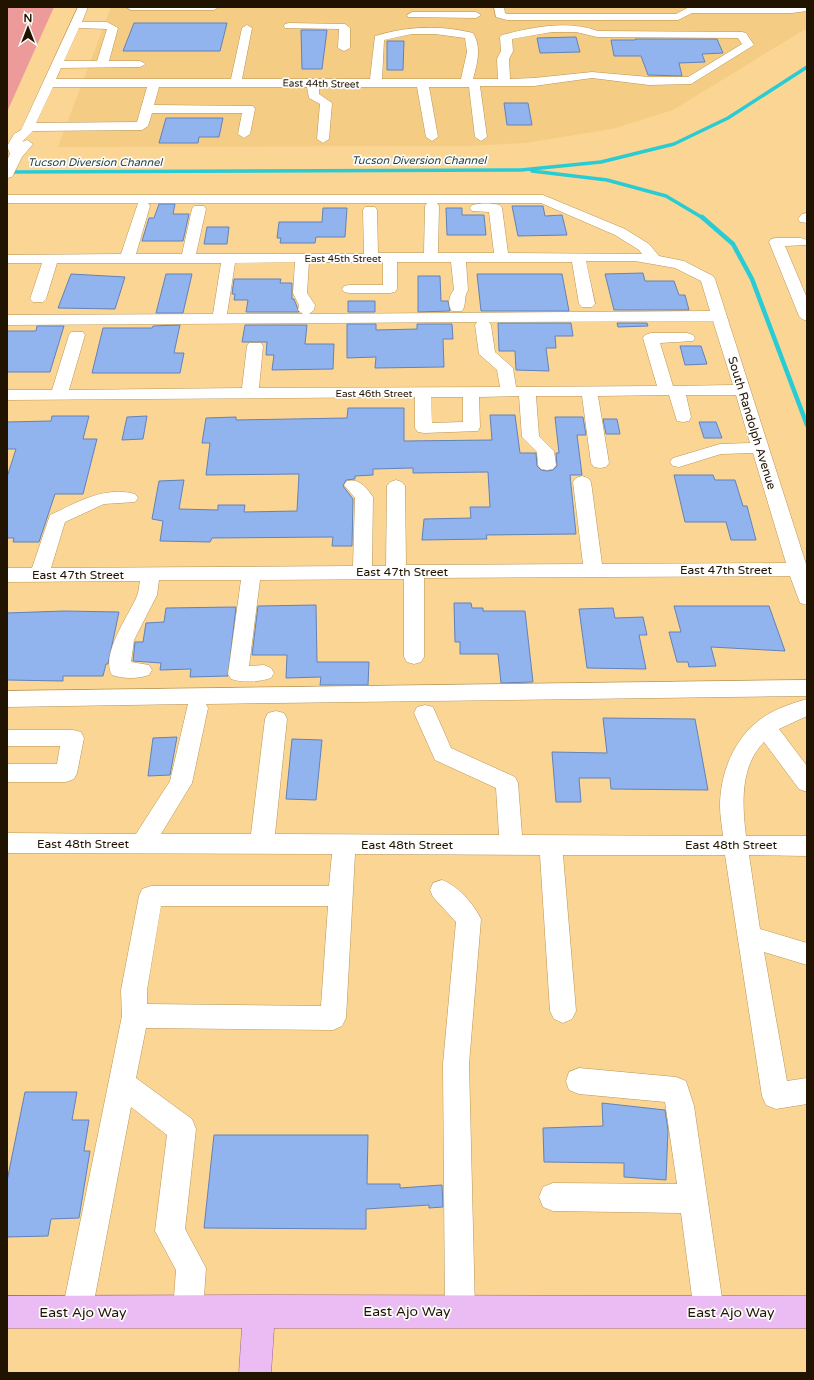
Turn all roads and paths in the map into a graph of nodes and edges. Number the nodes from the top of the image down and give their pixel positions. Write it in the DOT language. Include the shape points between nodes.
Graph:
graph roads {
  1 [pos="83,7"];
  2 [pos="131,7"];
  3 [pos="214,7"];
  4 [pos="499,7"];
  5 [pos="690,8"];
  6 [pos="807,8"];
  7 [pos="412,15"];
  8 [pos="476,15"];
  9 [pos="75,26"];
  10 [pos="289,26"];
  11 [pos="247,28"];
  12 [pos="344,48"];
  13 [pos="102,64"];
  14 [pos="140,64"];
  15 [pos="57,65"];
  16 [pos="236,82"];
  17 [pos="504,82"];
  18 [pos="49,83"];
  19 [pos="154,83"];
  20 [pos="313,83"];
  21 [pos="376,83"];
  22 [pos="422,83"];
  23 [pos="470,83"];
  24 [pos="147,109"];
  25 [pos="28,129"];
  26 [pos="244,134"];
  27 [pos="432,137"];
  28 [pos="481,137"];
  29 [pos="323,139"];
  30 [pos="7,174"];
  31 [pos="7,200"];
  32 [pos="143,206"];
  33 [pos="432,206"];
  34 [pos="477,208"];
  35 [pos="199,209"];
  36 [pos="370,210"];
  37 [pos="801,242"];
  38 [pos="578,257"];
  39 [pos="188,258"];
  40 [pos="229,258"];
  41 [pos="302,258"];
  42 [pos="371,258"];
  43 [pos="390,258"];
  44 [pos="432,258"];
  45 [pos="458,258"];
  46 [pos="502,258"];
  47 [pos="7,259"];
  48 [pos="51,259"];
  49 [pos="127,259"];
  50 [pos="654,260"];
  51 [pos="679,264"];
  52 [pos="348,289"];
  53 [pos="38,299"];
  54 [pos="587,304"];
  55 [pos="457,308"];
  56 [pos="306,310"];
  57 [pos="220,313"];
  58 [pos="719,316"];
  59 [pos="807,316"];
  60 [pos="7,320"];
  61 [pos="483,325"];
  62 [pos="77,335"];
  63 [pos="687,338"];
  64 [pos="255,346"];
  65 [pos="671,390"];
  66 [pos="741,390"];
  67 [pos="589,391"];
  68 [pos="423,392"];
  69 [pos="471,392"];
  70 [pos="509,392"];
  71 [pos="527,392"];
  72 [pos="250,393"];
  73 [pos="7,395"];
  74 [pos="58,395"];
  75 [pos="683,417"];
  76 [pos="759,448"];
  77 [pos="679,462"];
  78 [pos="600,463"];
  79 [pos="547,465"];
  80 [pos="582,482"];
  81 [pos="353,485"];
  82 [pos="396,486"];
  83 [pos="129,498"];
  84 [pos="798,570"];
  85 [pos="593,571"];
  86 [pos="405,572"];
  87 [pos="362,573"];
  88 [pos="151,574"];
  89 [pos="250,574"];
  90 [pos="7,575"];
  91 [pos="39,575"];
  92 [pos="807,598"];
  93 [pos="414,657"];
  94 [pos="142,670"];
  95 [pos="264,673"];
  96 [pos="807,688"];
  97 [pos="7,699"];
  98 [pos="807,707"];
  99 [pos="197,708"];
  100 [pos="424,713"];
  101 [pos="276,719"];
  102 [pos="765,727"];
  103 [pos="7,738"];
  104 [pos="7,773"];
  105 [pos="807,783"];
  106 [pos="7,843"];
  107 [pos="142,844"];
  108 [pos="262,844"];
  109 [pos="344,844"];
  110 [pos="511,845"];
  111 [pos="551,845"];
  112 [pos="736,846"];
  113 [pos="807,846"];
  114 [pos="442,890"];
  115 [pos="340,896"];
  116 [pos="750,937"];
  117 [pos="807,954"];
  118 [pos="563,1011"];
  119 [pos="135,1016"];
  120 [pos="579,1081"];
  121 [pos="122,1083"];
  122 [pos="807,1091"];
  123 [pos="554,1197"];
  124 [pos="693,1199"];
  125 [pos="259,1310"];
  126 [pos="188,1311"];
  127 [pos="460,1311"];
  128 [pos="7,1312"];
  129 [pos="77,1312"];
  130 [pos="709,1312"];
  131 [pos="807,1312"];
  132 [pos="255,1373"];
  1 -- 9 [label="street"];
  2 -- 3 [label="street"];
  4 -- 5 [label="street" via="500,15 507,17 678,17"];
  5 -- 6 [label="street"];
  7 -- 8 [label="street"];
  9 -- 13 [label="street" via="107,25 113,28"];
  9 -- 15 [label="street"];
  10 -- 12 [label="street" via="341,26 345,28"];
  11 -- 16 [label="street"];
  13 -- 14 [label="street"];
  13 -- 15 [label="street"];
  15 -- 18 [label="street"];
  16 -- 19 [label="street, East 44th Street"];
  16 -- 20 [label="street, East 44th Street"];
  17 -- 17 [label="street, East 44th Street" via="534,82 592,75 649,81 691,80 748,45 742,35 597,34 586,30 532,30 506,36 507,51 502,59"];
  17 -- 23 [label="street, East 44th Street"];
  18 -- 19 [label="street, East 44th Street"];
  18 -- 25 [label="street"];
  19 -- 24 [label="street"];
  20 -- 21 [label="street, East 44th Street"];
  20 -- 29 [label="street" via="313,95 326,103"];
  21 -- 22 [label="street, East 44th Street"];
  21 -- 23 [label="street" via="379,38 401,31 415,30 469,35 473,42"];
  22 -- 23 [label="street, East 44th Street"];
  22 -- 27 [label="street"];
  23 -- 28 [label="street"];
  24 -- 25 [label="street" via="142,126"];
  24 -- 26 [label="street" via="249,109"];
  25 -- 30 [label="street" via="29,140 25,148 16,155"];
  31 -- 50 [label="street" via="543,199 620,232 644,247"];
  32 -- 49 [label="street"];
  33 -- 44 [label="street"];
  34 -- 46 [label="street" via="495,208"];
  35 -- 39 [label="street"];
  36 -- 42 [label="street"];
  37 -- 59 [label="street" via="776,242"];
  38 -- 46 [label="street, East 45th Street"];
  38 -- 50 [label="street, East 45th Street" via="635,257"];
  38 -- 54 [label="street"];
  39 -- 40 [label="street, East 45th Street"];
  39 -- 49 [label="street, East 45th Street"];
  40 -- 41 [label="street, East 45th Street"];
  40 -- 57 [label="street"];
  41 -- 42 [label="street, East 45th Street"];
  41 -- 56 [label="street" via="300,293 307,305"];
  42 -- 43 [label="street, East 45th Street"];
  43 -- 44 [label="street, East 45th Street"];
  43 -- 52 [label="street" via="390,289"];
  44 -- 45 [label="street, East 45th Street"];
  45 -- 46 [label="street, East 45th Street"];
  45 -- 55 [label="street" via="461,290 457,295"];
  47 -- 48 [label="street, East 45th Street"];
  48 -- 49 [label="street, East 45th Street"];
  48 -- 53 [label="street"];
  50 -- 51 [label="street, East 45th Street"];
  51 -- 58 [label="street, South Randolph Avenue" via="708,279"];
  58 -- 60 [label="street"];
  58 -- 66 [label="street, South Randolph Avenue"];
  61 -- 70 [label="street" via="487,354 505,368"];
  62 -- 74 [label="street"];
  63 -- 65 [label="street" via="651,338"];
  64 -- 72 [label="street"];
  65 -- 66 [label="street, East 46th Street"];
  65 -- 67 [label="street, East 46th Street"];
  65 -- 75 [label="street"];
  66 -- 76 [label="street, South Randolph Avenue"];
  67 -- 71 [label="street, East 46th Street"];
  67 -- 78 [label="street"];
  68 -- 69 [label="street, East 46th Street"];
  68 -- 69 [label="street" via="424,428 472,428"];
  68 -- 72 [label="street, East 46th Street"];
  69 -- 70 [label="street, East 46th Street"];
  70 -- 71 [label="street, East 46th Street"];
  71 -- 79 [label="street" via="531,436 545,451"];
  72 -- 74 [label="street, East 46th Street"];
  73 -- 74 [label="street, East 46th Street"];
  76 -- 77 [label="street" via="720,449"];
  76 -- 84 [label="street, South Randolph Avenue"];
  80 -- 85 [label="street"];
  81 -- 87 [label="street" via="364,497"];
  82 -- 86 [label="street"];
  83 -- 91 [label="street" via="101,498 57,518"];
  84 -- 85 [label="street, East 47th Street"];
  84 -- 92 [label="street, South Randolph Avenue"];
  85 -- 86 [label="street, East 47th Street"];
  86 -- 87 [label="street, East 47th Street"];
  86 -- 93 [label="street"];
  87 -- 89 [label="street, East 47th Street"];
  88 -- 89 [label="street, East 47th Street"];
  88 -- 91 [label="street, East 47th Street"];
  88 -- 94 [label="street" via="147,595 124,640 119,670"];
  89 -- 95 [label="street" via="238,674"];
  90 -- 91 [label="street, East 47th Street"];
  96 -- 97 [label="street"];
  98 -- 102 [label="street"];
  99 -- 107 [label="street" via="181,783"];
  100 -- 110 [label="street" via="443,754 508,783"];
  101 -- 108 [label="street"];
  102 -- 105 [label="street"];
  102 -- 112 [label="street" via="750,741 737,766 731,805"];
  103 -- 104 [label="street" via="73,738 66,773"];
  106 -- 107 [label="street, East 48th Street"];
  107 -- 108 [label="street, East 48th Street"];
  108 -- 109 [label="street, East 48th Street"];
  109 -- 110 [label="street, East 48th Street"];
  109 -- 115 [label="street"];
  110 -- 111 [label="street, East 48th Street"];
  111 -- 112 [label="street, East 48th Street"];
  111 -- 118 [label="street"];
  112 -- 113 [label="street, East 48th Street"];
  112 -- 116 [label="street"];
  114 -- 127 [label="street" via="469,919 456,1064"];
  115 -- 119 [label="street" via="151,896 134,990"];
  115 -- 119 [label="street" via="333,1018"];
  116 -- 117 [label="street"];
  116 -- 122 [label="street" via="776,1096"];
  119 -- 121 [label="street"];
  120 -- 124 [label="street" via="676,1090"];
  121 -- 126 [label="street" via="182,1129 170,1231 191,1268"];
  121 -- 129 [label="street"];
  123 -- 124 [label="street"];
  124 -- 130 [label="street"];
  125 -- 126 [label="main road, East Ajo Way"];
  125 -- 127 [label="main road, East Ajo Way"];
  125 -- 132 [label="main road"];
  126 -- 129 [label="main road, East Ajo Way"];
  127 -- 130 [label="main road, East Ajo Way"];
  128 -- 129 [label="main road, East Ajo Way"];
  130 -- 131 [label="main road, East Ajo Way"];
}
